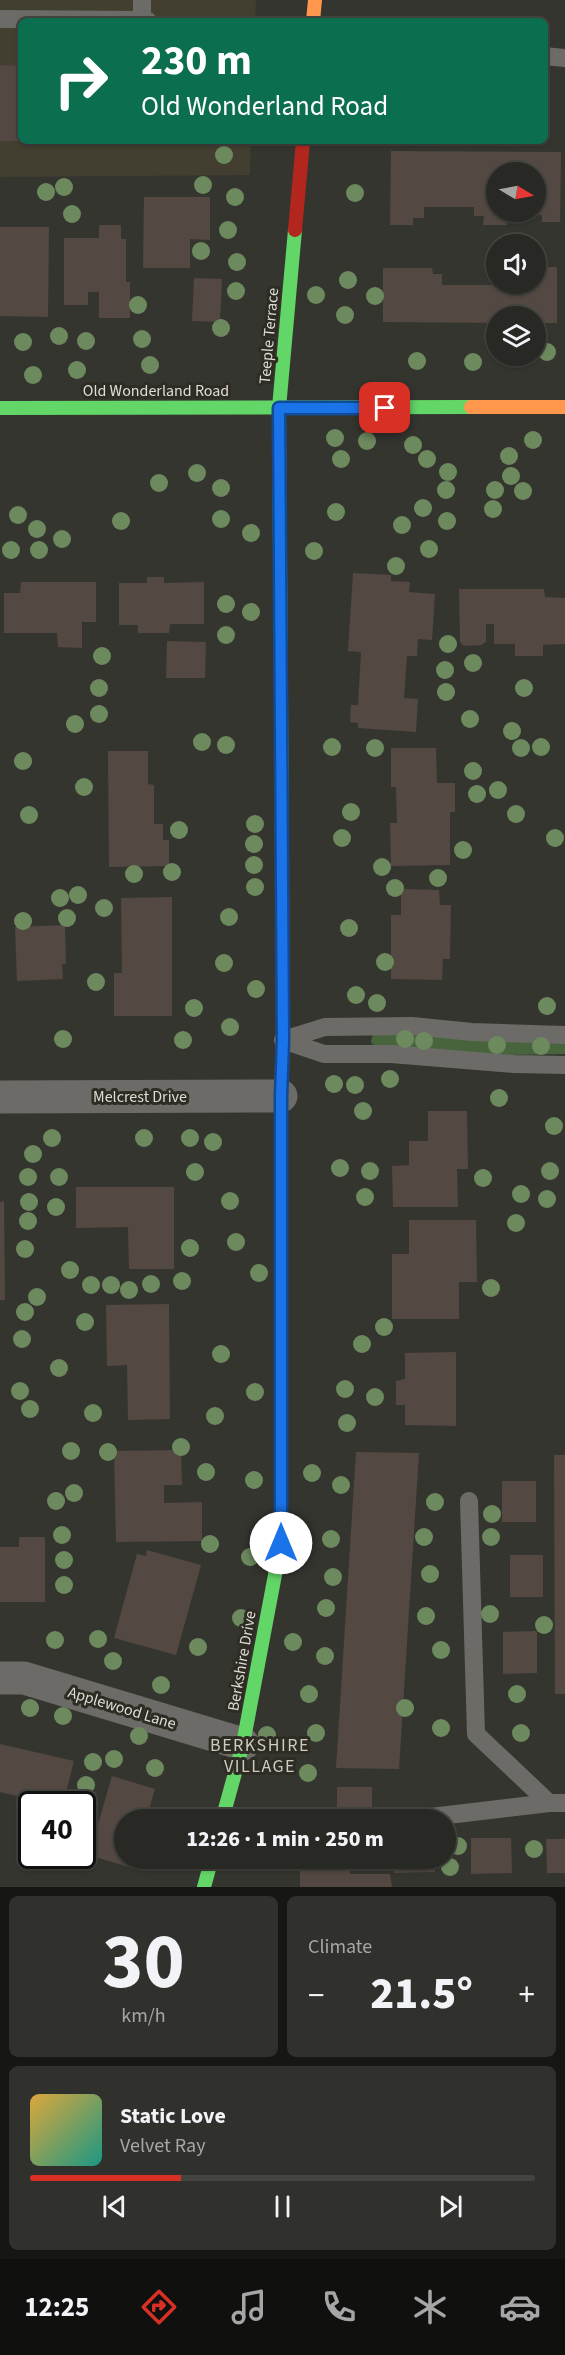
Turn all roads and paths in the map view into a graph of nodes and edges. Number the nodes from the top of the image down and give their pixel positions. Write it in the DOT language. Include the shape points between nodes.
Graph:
graph roads {
  1 [pos="142,0"];
  2 [pos="315,0"];
  3 [pos="145,18"];
  4 [pos="313,18"];
  5 [pos="0,19"];
  6 [pos="18,19"];
  7 [pos="548,56"];
  8 [pos="565,58"];
  9 [pos="303,144"];
  10 [pos="565,407"];
  11 [pos="0,408"];
  12 [pos="279,408"];
  13 [pos="565,1035"];
  14 [pos="283,1040"];
  15 [pos="565,1065"];
  16 [pos="281,1096"];
  17 [pos="0,1097"];
  18 [pos="469,1501"];
  19 [pos="281,1543"];
  20 [pos="0,1678"];
  21 [pos="243,1744"];
  22 [pos="557,1803"];
  23 [pos="225,1809"];
  24 [pos="456,1814"];
  25 [pos="209,1869"];
  26 [pos="204,1887"];
  1 -- 3 [label="lane"];
  2 -- 4 [label="street"];
  5 -- 6 [label="lane"];
  7 -- 8 [label="lane"];
  9 -- 12 [label="street, Teeple Terrace"];
  10 -- 12 [label="street, Old Wonderland Road"];
  11 -- 12 [label="street, Old Wonderland Road"];
  12 -- 14 [label="street, Teeple Terrace"];
  13 -- 14 [label="lane" via="412,1026 325,1027"];
  14 -- 15 [label="lane" via="324,1054 391,1054"];
  14 -- 16 [label="street, Teeple Terrace"];
  16 -- 17 [label="street, Melcrest Drive"];
  16 -- 19 [label="street, Teeple Terrace"];
  18 -- 22 [label="lane" via="476,1734"];
  19 -- 21 [label="street, Berkshire Drive"];
  20 -- 21 [label="street, Applewood Lane" via="24,1678"];
  21 -- 23 [label="street, Berkshire Drive"];
  22 -- 24 [label="lane"];
  25 -- 26 [label="street"];
}
